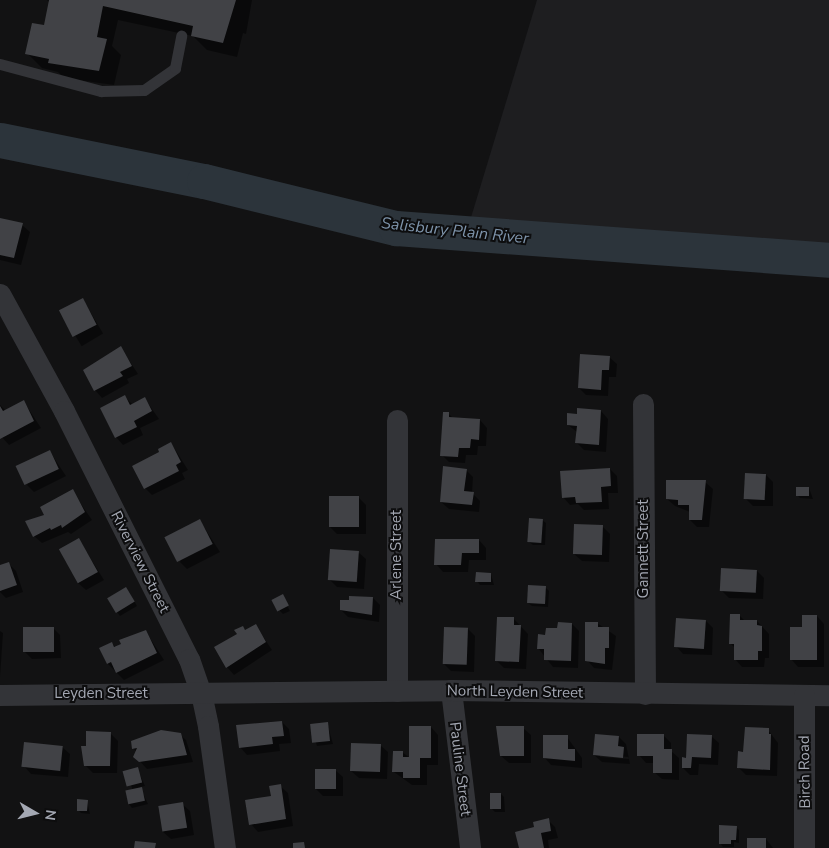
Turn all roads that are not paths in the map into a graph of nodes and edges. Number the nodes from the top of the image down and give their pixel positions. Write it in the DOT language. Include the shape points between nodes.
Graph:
graph roads {
  1 [pos="181,36"];
  2 [pos="0,64"];
  3 [pos="0,294"];
  4 [pos="643,404"];
  5 [pos="397,420"];
  6 [pos="451,690"];
  7 [pos="397,691"];
  8 [pos="202,693"];
  9 [pos="645,694"];
  10 [pos="804,695"];
  11 [pos="829,695"];
  12 [pos="0,696"];
  13 [pos="225,848"];
  14 [pos="470,848"];
  15 [pos="804,848"];
  1 -- 2 [label="lane" via="175,68 144,90 101,91"];
  3 -- 8 [label="street, Riverview Street" via="182,642"];
  4 -- 9 [label="street, Gannett Street"];
  5 -- 7 [label="street, Arlene Street"];
  6 -- 7 [label="street, North Leyden Street"];
  6 -- 9 [label="street, North Leyden Street"];
  6 -- 14 [label="street, Pauline Street"];
  7 -- 8 [label="street, North Leyden Street"];
  8 -- 12 [label="street, Leyden Street"];
  8 -- 13 [label="street, Riverview Street"];
  9 -- 10 [label="street, North Leyden Street"];
  10 -- 11 [label="street, North Leyden Street"];
  10 -- 15 [label="street, Birch Road"];
}
